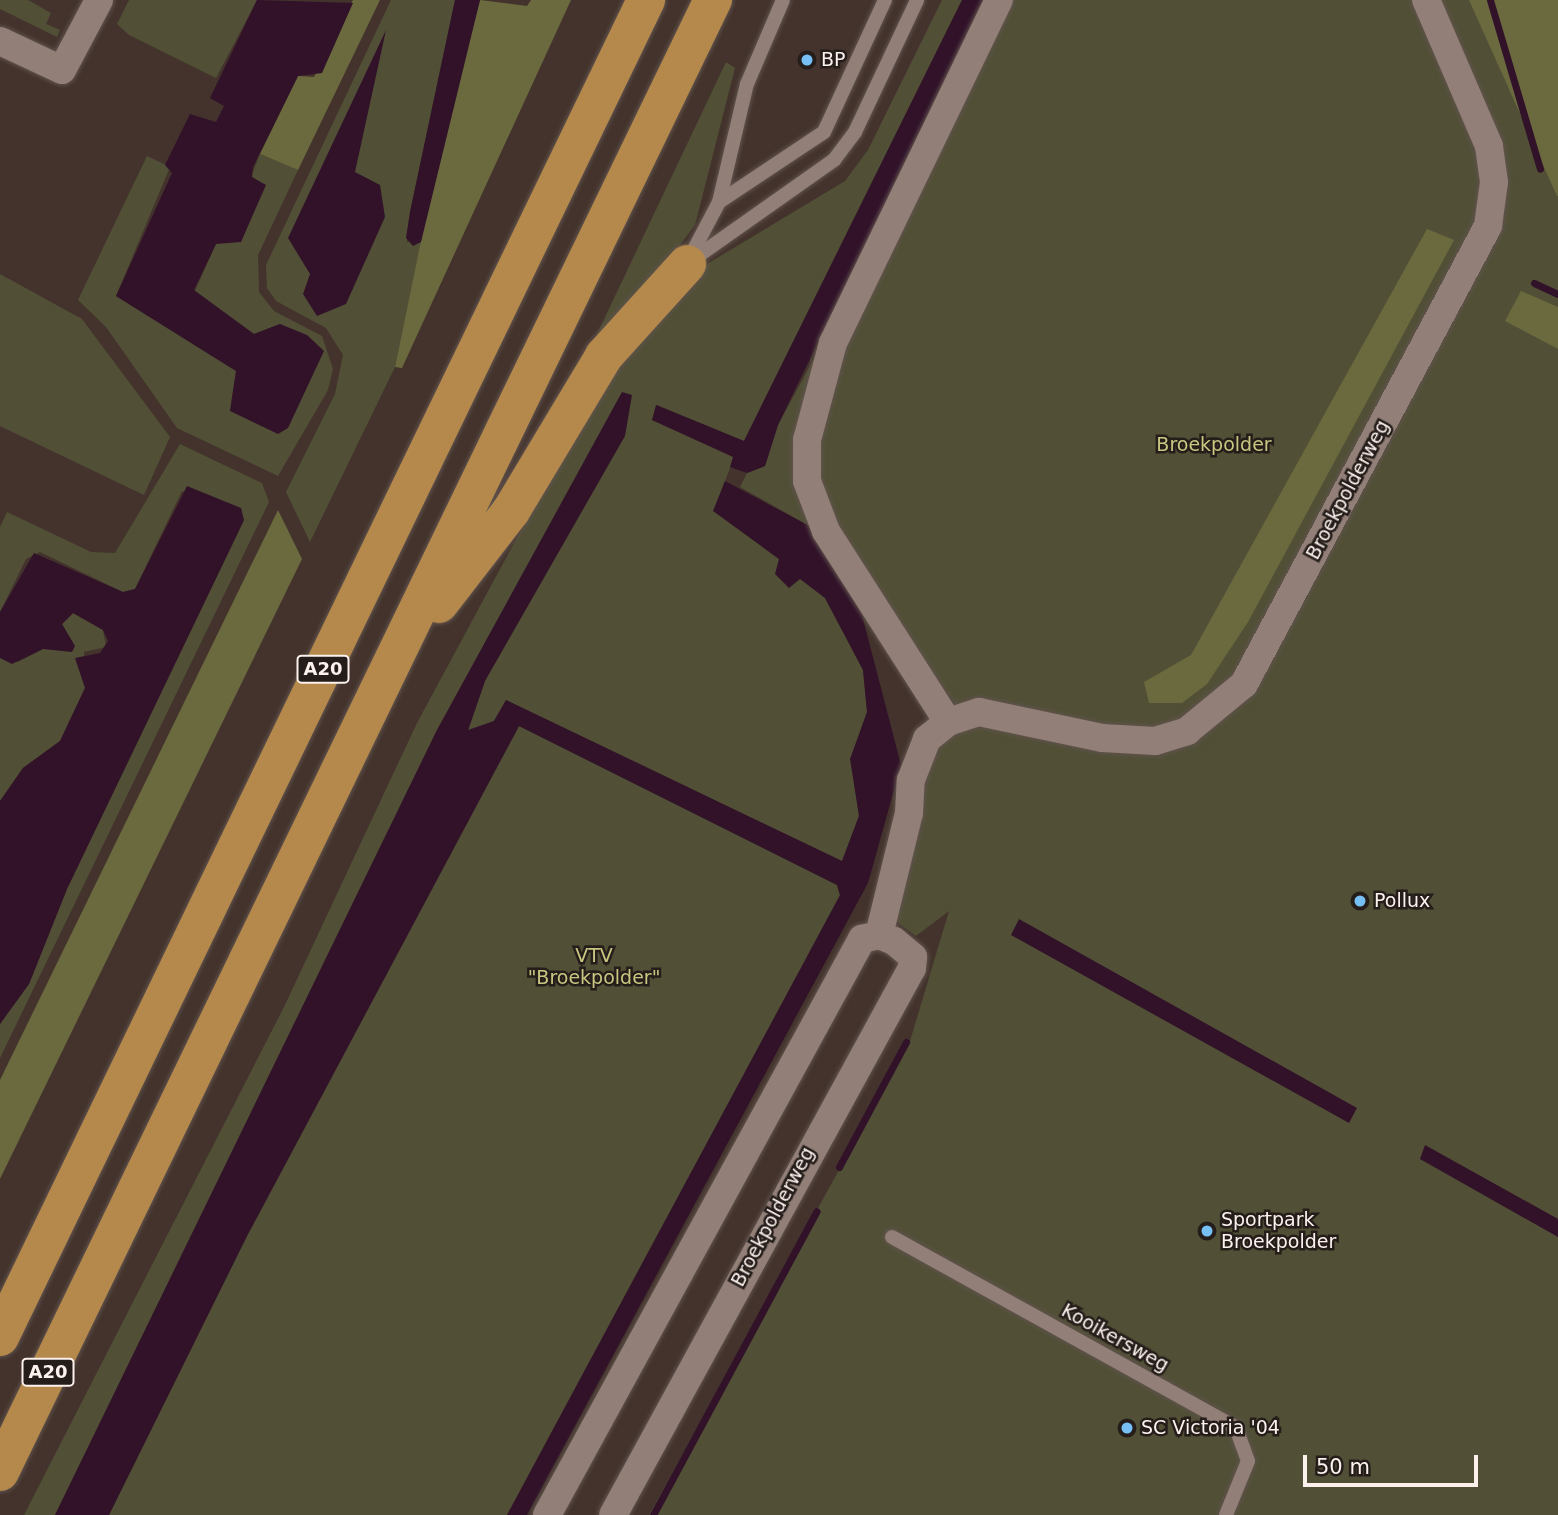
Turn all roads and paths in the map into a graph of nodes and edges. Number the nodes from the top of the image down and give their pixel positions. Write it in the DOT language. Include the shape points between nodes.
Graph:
graph roads {
  1 [pos="99,0"];
  2 [pos="646,0"];
  3 [pos="713,0"];
  4 [pos="783,0"];
  5 [pos="885,0"];
  6 [pos="917,0"];
  7 [pos="999,0"];
  8 [pos="1426,0"];
  9 [pos="0,40"];
  10 [pos="719,202"];
  11 [pos="687,264"];
  12 [pos="392,663"];
  13 [pos="948,722"];
  14 [pos="879,934"];
  15 [pos="892,1237"];
  16 [pos="0,1338"];
  17 [pos="0,1472"];
  18 [pos="547,1515"];
  19 [pos="613,1515"];
  20 [pos="1226,1515"];
  1 -- 9 [label="street" via="62,70"];
  2 -- 16 [label="highway, A20"];
  3 -- 12 [label="highway, A20"];
  4 -- 10 [label="lane, A20" via="747,84"];
  5 -- 10 [label="lane, A20" via="824,132"];
  6 -- 11 [label="lane, A20" via="855,132 834,160"];
  7 -- 13 [label="street" via="833,343 807,440 807,481 826,531"];
  8 -- 13 [label="street, Broekpolderweg" via="1489,146 1494,182 1488,226 1244,684 1187,731 1154,741 1102,738 979,712"];
  10 -- 11 [label="lane, A20"];
  11 -- 12 [label="highway, A20" via="604,356 511,511"];
  12 -- 17 [label="highway, A20"];
  13 -- 14 [label="street" via="928,738 911,780 909,813"];
  14 -- 18 [label="street" via="862,939"];
  14 -- 19 [label="street, Broekpolderweg" via="913,957 912,968"];
  15 -- 20 [label="lane, Kooikersweg" via="1236,1428 1248,1461"];
}
